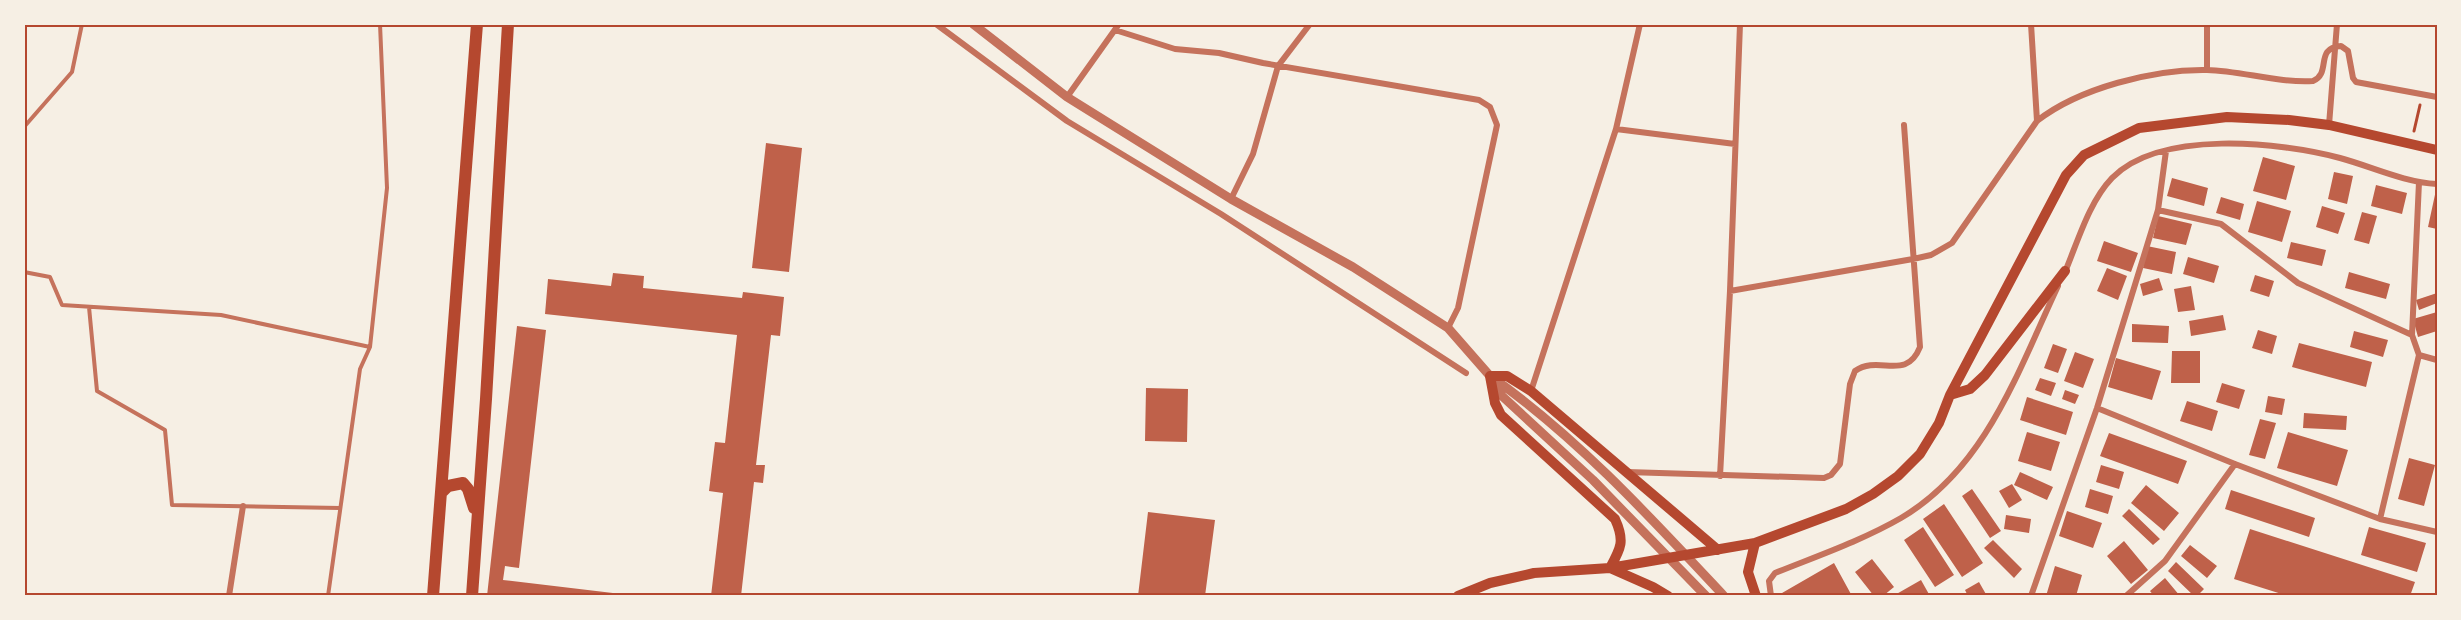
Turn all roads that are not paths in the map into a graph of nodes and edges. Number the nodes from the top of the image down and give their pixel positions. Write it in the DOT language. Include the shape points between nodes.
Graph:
graph roads {
  1 [pos="82,24"];
  2 [pos="380,24"];
  3 [pos="477,24"];
  4 [pos="508,24"];
  5 [pos="936,24"];
  6 [pos="973,24"];
  7 [pos="1310,24"];
  8 [pos="1640,24"];
  9 [pos="1740,24"];
  10 [pos="2031,24"];
  11 [pos="2207,24"];
  12 [pos="2337,24"];
  13 [pos="1117,27"];
  14 [pos="2337,47"];
  15 [pos="1278,66"];
  16 [pos="2207,70"];
  17 [pos="1067,97"];
  18 [pos="2437,97"];
  19 [pos="2037,121"];
  20 [pos="1904,125"];
  21 [pos="2329,125"];
  22 [pos="24,127"];
  23 [pos="1616,129"];
  24 [pos="1735,144"];
  25 [pos="2437,150"];
  26 [pos="2166,151"];
  27 [pos="2419,182"];
  28 [pos="2437,184"];
  29 [pos="1231,199"];
  30 [pos="2158,210"];
  31 [pos="1913,259"];
  32 [pos="2065,271"];
  33 [pos="24,272"];
  34 [pos="1730,291"];
  35 [pos="89,307"];
  36 [pos="1448,328"];
  37 [pos="2412,335"];
  38 [pos="370,347"];
  39 [pos="2419,355"];
  40 [pos="2437,360"];
  41 [pos="1466,373"];
  42 [pos="1490,376"];
  43 [pos="1531,391"];
  44 [pos="1505,392"];
  45 [pos="1950,395"];
  46 [pos="2097,408"];
  47 [pos="2235,464"];
  48 [pos="1627,472"];
  49 [pos="1720,476"];
  50 [pos="441,493"];
  51 [pos="243,506"];
  52 [pos="340,508"];
  53 [pos="476,515"];
  54 [pos="2380,519"];
  55 [pos="2437,532"];
  56 [pos="1755,543"];
  57 [pos="1718,550"];
  58 [pos="1610,568"];
  59 [pos="230,596"];
  60 [pos="328,596"];
  61 [pos="433,596"];
  62 [pos="471,596"];
  63 [pos="1458,596"];
  64 [pos="1668,596"];
  65 [pos="1706,596"];
  66 [pos="1724,596"];
  67 [pos="1756,596"];
  68 [pos="1771,596"];
  69 [pos="2031,596"];
  70 [pos="2126,596"];
  1 -- 22 [label="lane" via="72,72"];
  2 -- 38 [label="lane" via="387,188"];
  3 -- 50 [label="main road"];
  4 -- 53 [label="main road"];
  5 -- 41 [label="street" via="1067,121 1221,214"];
  6 -- 17 [label="street"];
  7 -- 15 [label="street"];
  8 -- 23 [label="street"];
  9 -- 24 [label="street"];
  10 -- 19 [label="street"];
  11 -- 16 [label="street"];
  12 -- 14 [label="street"];
  13 -- 15 [label="street" via="1175,49 1219,53"];
  13 -- 17 [label="street"];
  14 -- 16 [label="street" via="2327,52 2322,74 2313,81"];
  14 -- 18 [label="street" via="2349,51 2356,82"];
  14 -- 21 [label="street"];
  15 -- 29 [label="street" via="1253,154"];
  15 -- 36 [label="street" via="1479,100 1490,108 1497,125 1458,308"];
  16 -- 19 [label="street" via="2162,74 2115,85 2053,109"];
  17 -- 29 [label="street"];
  19 -- 31 [label="street" via="1952,243 1931,255"];
  20 -- 31 [label="street"];
  21 -- 25 [label="main road"];
  21 -- 45 [label="main road" via="2256,118 2198,119 2139,128 2084,155 2052,198"];
  23 -- 24 [label="street"];
  23 -- 43 [label="street"];
  24 -- 34 [label="street"];
  26 -- 27 [label="street" via="2201,145 2273,145 2308,150"];
  26 -- 30 [label="street"];
  26 -- 32 [label="street" via="2146,156 2112,178 2099,194"];
  27 -- 28 [label="street"];
  27 -- 37 [label="street"];
  29 -- 36 [label="street" via="1353,267"];
  30 -- 37 [label="street" via="2221,224 2298,283"];
  30 -- 46 [label="street"];
  31 -- 34 [label="street"];
  31 -- 49 [label="street" via="1920,347 1912,362 1904,366 1868,365 1855,371 1836,470 1824,478"];
  32 -- 45 [label="main road" via="1985,375 1970,389"];
  32 -- 68 [label="street" via="1996,419 1955,474 1903,517 1775,573 1769,582"];
  33 -- 35 [label="lane" via="50,277 62,305"];
  34 -- 49 [label="street"];
  35 -- 38 [label="lane" via="221,315"];
  35 -- 51 [label="lane" via="97,391 165,430 172,505"];
  36 -- 42 [label="street"];
  37 -- 39 [label="street"];
  38 -- 52 [label="lane" via="360,369"];
  39 -- 40 [label="street"];
  39 -- 54 [label="street"];
  42 -- 43 [label="main road" via="1507,376"];
  42 -- 44 [label="street"];
  42 -- 58 [label="main road" via="1501,415 1615,519 1621,549"];
  43 -- 48 [label="main road"];
  44 -- 65 [label="street"];
  44 -- 66 [label="street" via="1603,470"];
  45 -- 56 [label="main road" via="1920,454 1898,476 1846,509"];
  46 -- 47 [label="street"];
  46 -- 69 [label="street"];
  47 -- 54 [label="street"];
  47 -- 70 [label="street" via="2165,561"];
  48 -- 49 [label="street"];
  48 -- 57 [label="main road"];
  50 -- 53 [label="main road" via="448,486 463,483"];
  50 -- 61 [label="main road"];
  51 -- 52 [label="lane"];
  51 -- 59 [label="street"];
  52 -- 60 [label="lane"];
  53 -- 62 [label="main road"];
  54 -- 55 [label="street"];
  56 -- 57 [label="main road"];
  56 -- 67 [label="main road" via="1748,572"];
  57 -- 58 [label="main road"];
  58 -- 63 [label="main road" via="1510,577"];
  58 -- 64 [label="main road"];
}
